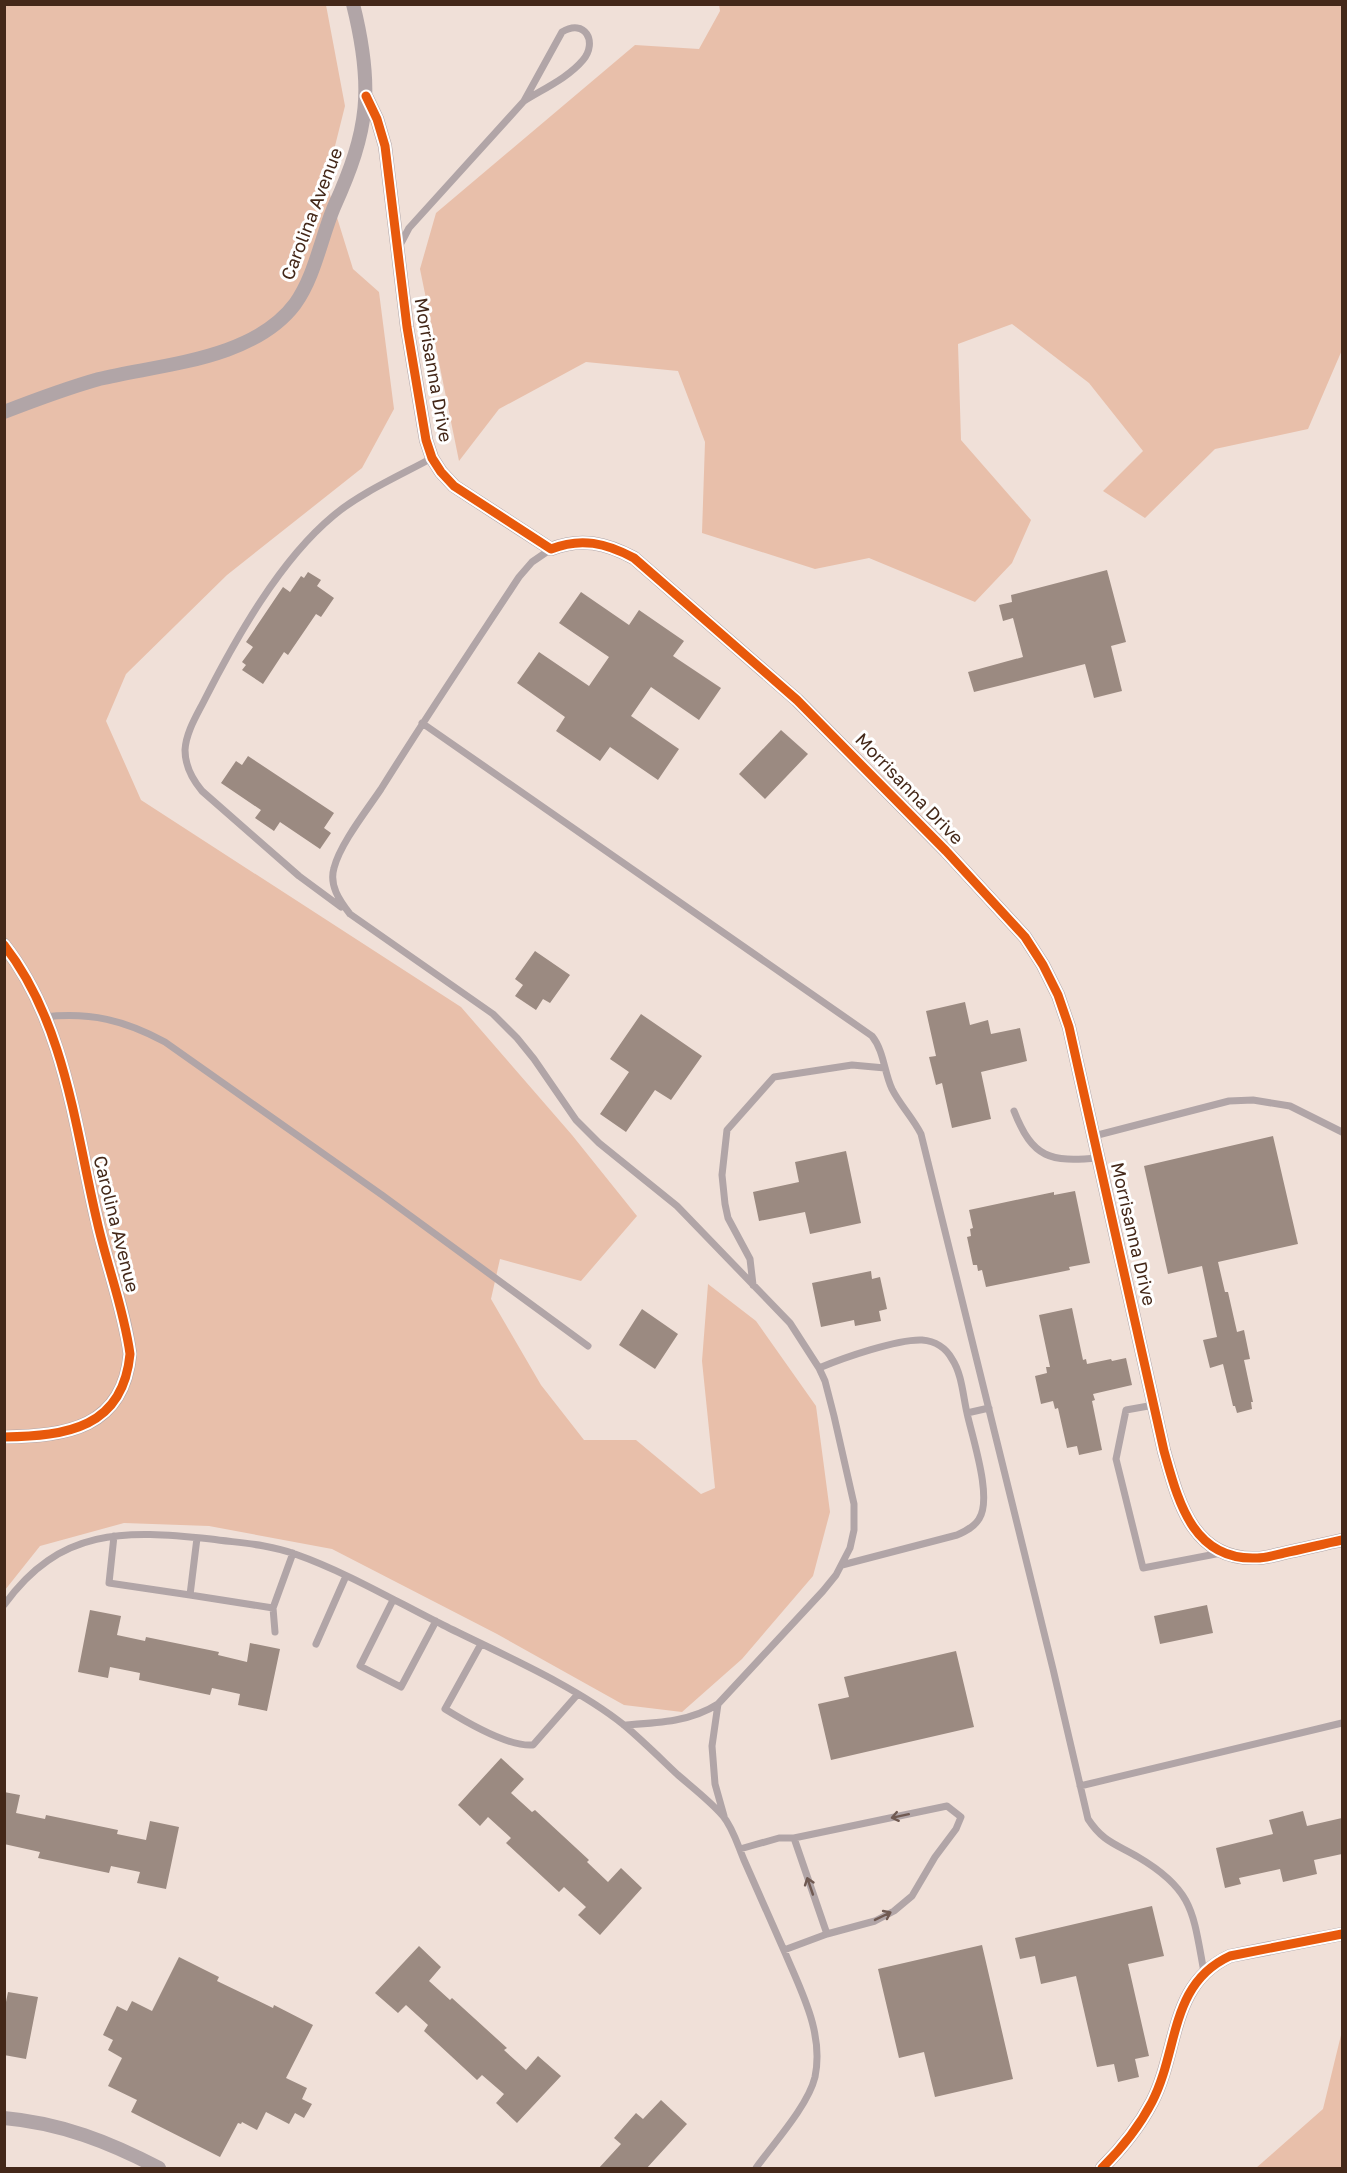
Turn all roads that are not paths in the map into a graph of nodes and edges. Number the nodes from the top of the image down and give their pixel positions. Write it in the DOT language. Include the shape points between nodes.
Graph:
graph roads {
  1 [pos="353,4"];
  2 [pos="366,96"];
  3 [pos="524,100"];
  4 [pos="397,250"];
  5 [pos="4,412"];
  6 [pos="432,458"];
  7 [pos="551,549"];
  8 [pos="422,723"];
  9 [pos="350,914"];
  10 [pos="4,945"];
  11 [pos="44,1017"];
  12 [pos="885,1068"];
  13 [pos="1014,1111"];
  14 [pos="1342,1132"];
  15 [pos="1094,1136"];
  16 [pos="1098,1158"];
  17 [pos="753,1285"];
  18 [pos="588,1346"];
  19 [pos="819,1368"];
  20 [pos="1154,1405"];
  21 [pos="988,1408"];
  22 [pos="967,1413"];
  23 [pos="4,1437"];
  24 [pos="114,1536"];
  25 [pos="197,1538"];
  26 [pos="1342,1540"];
  27 [pos="1223,1552"];
  28 [pos="293,1553"];
  29 [pos="842,1565"];
  30 [pos="346,1576"];
  31 [pos="190,1595"];
  32 [pos="393,1600"];
  33 [pos="4,1605"];
  34 [pos="273,1608"];
  35 [pos="436,1622"];
  36 [pos="274,1632"];
  37 [pos="316,1644"];
  38 [pos="481,1644"];
  39 [pos="577,1695"];
  40 [pos="718,1704"];
  41 [pos="1342,1723"];
  42 [pos="624,1725"];
  43 [pos="1080,1786"];
  44 [pos="725,1818"];
  45 [pos="794,1838"];
  46 [pos="740,1849"];
  47 [pos="827,1934"];
  48 [pos="1342,1934"];
  49 [pos="784,1950"];
  50 [pos="1203,1972"];
  51 [pos="4,2118"];
  52 [pos="159,2169"];
  53 [pos="756,2169"];
  54 [pos="1102,2169"];
  1 -- 2 [label="street, Carolina Avenue" via="365,65"];
  2 -- 4 [label="street, Morrisanna Drive" via="385,146"];
  2 -- 5 [label="street, Carolina Avenue" via="361,135 348,176 305,286 280,320 237,346 98,380"];
  3 -- 3 [label="lane" via="562,32 569,28 585,31 590,48 580,64"];
  3 -- 4 [label="lane" via="410,228"];
  4 -- 6 [label="street, Morrisanna Drive" via="424,429"];
  6 -- 7 [label="street, Morrisanna Drive" via="454,486"];
  6 -- 9 [label="lane" via="333,516 302,548 253,614 216,678 188,735 185,750 187,765 202,791 299,876"];
  7 -- 8 [label="lane" via="519,577"];
  7 -- 15 [label="street, Morrisanna Drive" via="578,542 597,543 634,558 797,700 946,852 1024,937 1043,965 1069,1027"];
  8 -- 9 [label="lane" via="334,866 334,886"];
  8 -- 12 [label="lane" via="872,1036 879,1044"];
  9 -- 17 [label="lane" via="493,1014 534,1059 576,1120 677,1206"];
  10 -- 11 [label="street, Carolina Avenue" via="27,980"];
  11 -- 18 [label="lane" via="66,1014 115,1020 165,1042"];
  11 -- 23 [label="street, Carolina Avenue" via="64,1070 130,1354 122,1390 98,1418 68,1431"];
  12 -- 17 [label="lane" via="852,1065 774,1077 727,1130 722,1175 725,1204 728,1218 750,1259"];
  12 -- 21 [label="lane" via="893,1091 921,1134"];
  13 -- 16 [label="lane" via="1037,1150 1066,1160"];
  14 -- 15 [label="lane" via="1290,1106 1252,1100 1229,1101"];
  15 -- 16 [label="street, Morrisanna Drive"];
  16 -- 20 [label="street, Morrisanna Drive"];
  17 -- 19 [label="lane" via="790,1323"];
  19 -- 22 [label="lane" via="912,1340 935,1343 953,1359"];
  19 -- 29 [label="lane" via="854,1504 854,1530"];
  20 -- 27 [label="street, Morrisanna Drive" via="1174,1487 1188,1522 1208,1544"];
  20 -- 27 [label="lane" via="1126,1410 1116,1459 1143,1568"];
  21 -- 22 [label="lane"];
  21 -- 43 [label="lane"];
  22 -- 29 [label="lane" via="985,1492 980,1518 957,1535"];
  24 -- 25 [label="lane" via="160,1534"];
  24 -- 31 [label="lane" via="109,1583"];
  24 -- 33 [label="lane" via="72,1546 49,1559 29,1575"];
  25 -- 28 [label="lane"];
  25 -- 31 [label="lane"];
  26 -- 27 [label="street, Morrisanna Drive" via="1259,1559"];
  28 -- 30 [label="lane"];
  28 -- 34 [label="lane"];
  29 -- 40 [label="lane" via="823,1591"];
  30 -- 32 [label="lane"];
  30 -- 37 [label="lane"];
  31 -- 34 [label="lane"];
  32 -- 35 [label="lane"];
  32 -- 35 [label="lane" via="360,1666 401,1687"];
  34 -- 36 [label="lane"];
  35 -- 38 [label="lane"];
  38 -- 39 [label="lane"];
  38 -- 39 [label="lane" via="445,1709 460,1718 524,1745 533,1744"];
  39 -- 42 [label="lane"];
  40 -- 42 [label="lane" via="704,1713 678,1720"];
  40 -- 44 [label="lane" via="712,1746 714,1784"];
  41 -- 43 [label="lane"];
  42 -- 44 [label="lane"];
  43 -- 50 [label="lane" via="1088,1819 1096,1832 1165,1876 1185,1897 1193,1914"];
  44 -- 46 [label="lane"];
  45 -- 46 [label="lane"];
  47 -- 45 [label="lane, one-way"];
  47 -- 45 [label="lane, one-way" via="875,1921 912,1896 961,1817 947,1806"];
  46 -- 49 [label="lane"];
  47 -- 49 [label="lane"];
  48 -- 50 [label="street" via="1230,1956"];
  49 -- 53 [label="lane" via="812,2019 818,2055 807,2098"];
  50 -- 54 [label="street" via="1182,2008 1152,2102 1136,2129"];
  51 -- 52 [label="street" via="82,2133"];
}
